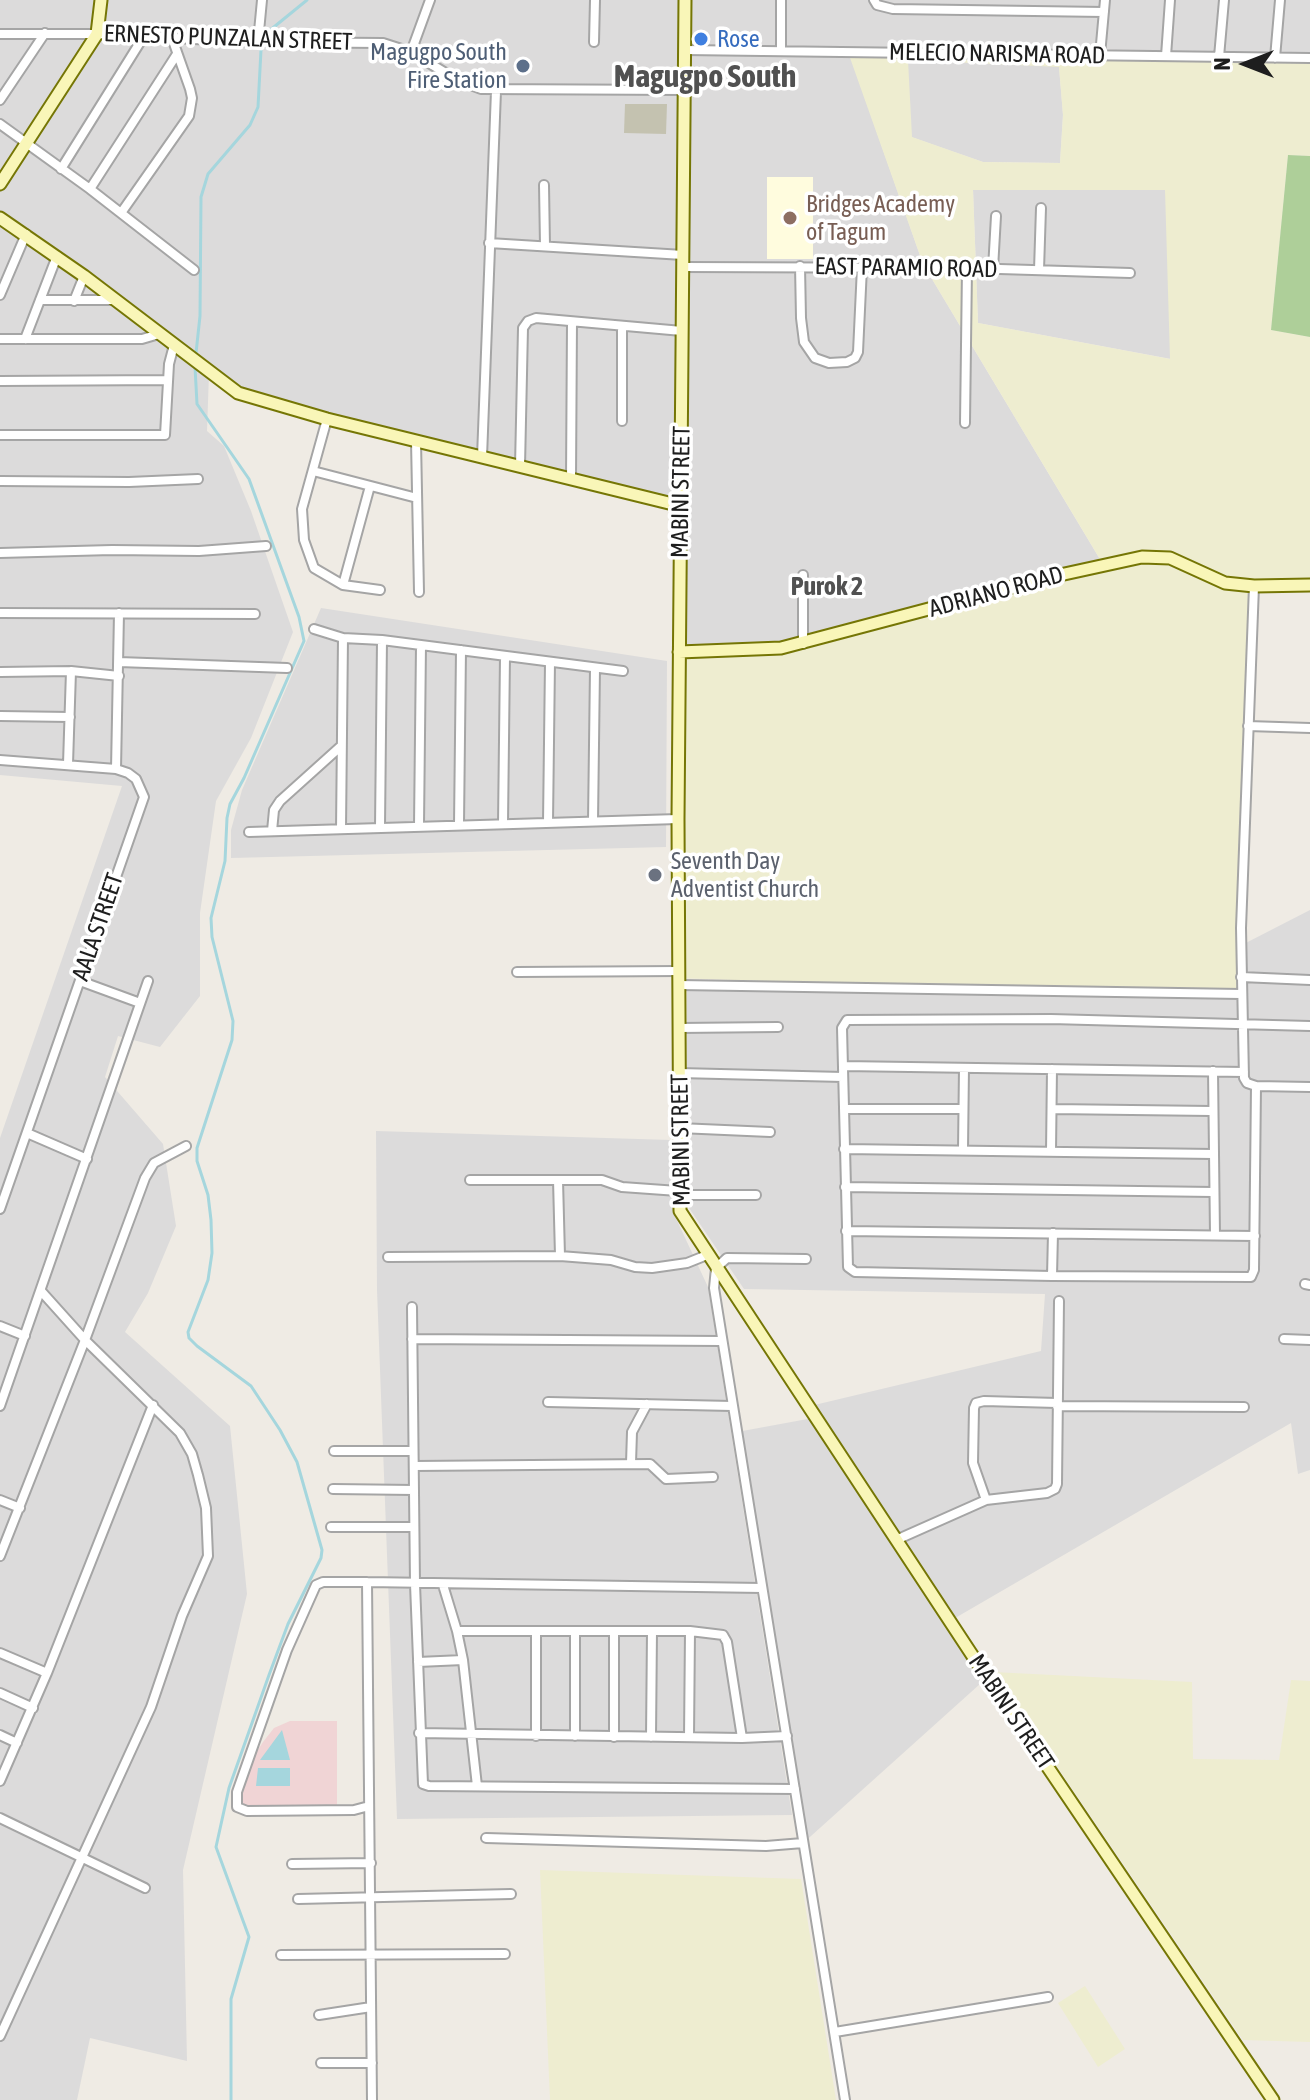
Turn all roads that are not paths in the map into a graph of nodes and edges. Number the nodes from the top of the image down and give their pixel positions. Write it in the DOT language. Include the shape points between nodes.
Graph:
graph roads {
  1 [pos="101,0"];
  2 [pos="262,0"];
  3 [pos="430,0"];
  4 [pos="595,0"];
  5 [pos="685,0"];
  6 [pos="781,0"];
  7 [pos="1032,0"];
  8 [pos="1105,0"];
  9 [pos="1170,0"];
  10 [pos="1224,0"];
  11 [pos="1280,0"];
  12 [pos="876,2"];
  13 [pos="957,5"];
  14 [pos="1031,11"];
  15 [pos="1104,12"];
  16 [pos="45,33"];
  17 [pos="0,34"];
  18 [pos="97,34"];
  19 [pos="144,36"];
  20 [pos="172,38"];
  21 [pos="258,42"];
  22 [pos="594,42"];
  23 [pos="685,50"];
  24 [pos="781,50"];
  25 [pos="411,52"];
  26 [pos="177,54"];
  27 [pos="1100,55"];
  28 [pos="1166,56"];
  29 [pos="1219,57"];
  30 [pos="1275,58"];
  31 [pos="1310,58"];
  32 [pos="684,90"];
  33 [pos="496,91"];
  34 [pos="0,100"];
  35 [pos="0,124"];
  36 [pos="26,143"];
  37 [pos="61,169"];
  38 [pos="0,184"];
  39 [pos="544,185"];
  40 [pos="90,189"];
  41 [pos="1041,208"];
  42 [pos="121,213"];
  43 [pos="996,216"];
  44 [pos="0,218"];
  45 [pos="26,234"];
  46 [pos="489,243"];
  47 [pos="545,246"];
  48 [pos="57,256"];
  49 [pos="683,261"];
  50 [pos="800,266"];
  51 [pos="862,267"];
  52 [pos="967,268"];
  53 [pos="993,269"];
  54 [pos="194,270"];
  55 [pos="1039,270"];
  56 [pos="1130,273"];
  57 [pos="84,276"];
  58 [pos="0,295"];
  59 [pos="40,300"];
  60 [pos="115,300"];
  61 [pos="74,301"];
  62 [pos="572,322"];
  63 [pos="622,326"];
  64 [pos="682,331"];
  65 [pos="159,334"];
  66 [pos="0,339"];
  67 [pos="25,339"];
  68 [pos="174,345"];
  69 [pos="168,380"];
  70 [pos="0,381"];
  71 [pos="327,419"];
  72 [pos="622,421"];
  73 [pos="965,423"];
  74 [pos="0,435"];
  75 [pos="416,441"];
  76 [pos="482,457"];
  77 [pos="520,466"];
  78 [pos="313,471"];
  79 [pos="198,479"];
  80 [pos="571,479"];
  81 [pos="0,481"];
  82 [pos="370,486"];
  83 [pos="417,498"];
  84 [pos="681,506"];
  85 [pos="266,546"];
  86 [pos="0,553"];
  87 [pos="803,575"];
  88 [pos="343,585"];
  89 [pos="1310,585"];
  90 [pos="1254,586"];
  91 [pos="380,590"];
  92 [pos="419,592"];
  93 [pos="0,613"];
  94 [pos="119,613"];
  95 [pos="255,614"];
  96 [pos="314,629"];
  97 [pos="343,638"];
  98 [pos="382,640"];
  99 [pos="803,644"];
  100 [pos="421,645"];
  101 [pos="461,650"];
  102 [pos="679,652"];
  103 [pos="505,656"];
  104 [pos="119,662"];
  105 [pos="550,662"];
  106 [pos="287,668"];
  107 [pos="595,668"];
  108 [pos="71,671"];
  109 [pos="623,671"];
  110 [pos="0,672"];
  111 [pos="119,676"];
  112 [pos="0,716"];
  113 [pos="70,717"];
  114 [pos="1248,726"];
  115 [pos="1310,728"];
  116 [pos="340,747"];
  117 [pos="0,760"];
  118 [pos="68,764"];
  119 [pos="116,769"];
  120 [pos="678,819"];
  121 [pos="593,821"];
  122 [pos="548,822"];
  123 [pos="503,823"];
  124 [pos="459,824"];
  125 [pos="419,825"];
  126 [pos="380,826"];
  127 [pos="341,829"];
  128 [pos="272,831"];
  129 [pos="249,832"];
  130 [pos="679,971"];
  131 [pos="517,972"];
  132 [pos="1241,977"];
  133 [pos="1310,980"];
  134 [pos="80,981"];
  135 [pos="148,981"];
  136 [pos="679,985"];
  137 [pos="1241,994"];
  138 [pos="140,1003"];
  139 [pos="1242,1024"];
  140 [pos="1310,1026"];
  141 [pos="778,1027"];
  142 [pos="679,1028"];
  143 [pos="843,1066"];
  144 [pos="964,1068"];
  145 [pos="1052,1069"];
  146 [pos="1213,1071"];
  147 [pos="1244,1072"];
  148 [pos="679,1073"];
  149 [pos="843,1077"];
  150 [pos="1256,1086"];
  151 [pos="1310,1087"];
  152 [pos="844,1109"];
  153 [pos="963,1109"];
  154 [pos="1052,1109"];
  155 [pos="1211,1111"];
  156 [pos="679,1128"];
  157 [pos="770,1132"];
  158 [pos="27,1133"];
  159 [pos="186,1146"];
  160 [pos="844,1149"];
  161 [pos="963,1149"];
  162 [pos="1051,1151"];
  163 [pos="1213,1154"];
  164 [pos="87,1159"];
  165 [pos="470,1180"];
  166 [pos="558,1180"];
  167 [pos="845,1187"];
  168 [pos="1213,1192"];
  169 [pos="678,1193"];
  170 [pos="756,1195"];
  171 [pos="0,1209"];
  172 [pos="846,1231"];
  173 [pos="1053,1233"];
  174 [pos="1215,1235"];
  175 [pos="1255,1236"];
  176 [pos="707,1255"];
  177 [pos="560,1256"];
  178 [pos="388,1257"];
  179 [pos="806,1259"];
  180 [pos="716,1268"];
  181 [pos="1052,1276"];
  182 [pos="41,1291"];
  183 [pos="1059,1301"];
  184 [pos="412,1307"];
  185 [pos="0,1326"];
  186 [pos="25,1336"];
  187 [pos="412,1339"];
  188 [pos="1284,1339"];
  189 [pos="85,1340"];
  190 [pos="1310,1340"];
  191 [pos="721,1341"];
  192 [pos="548,1402"];
  193 [pos="647,1404"];
  194 [pos="153,1405"];
  195 [pos="1057,1405"];
  196 [pos="0,1406"];
  197 [pos="732,1406"];
  198 [pos="1244,1407"];
  199 [pos="334,1451"];
  200 [pos="413,1451"];
  201 [pos="631,1463"];
  202 [pos="414,1466"];
  203 [pos="713,1477"];
  204 [pos="333,1489"];
  205 [pos="414,1490"];
  206 [pos="0,1500"];
  207 [pos="986,1500"];
  208 [pos="20,1508"];
  209 [pos="331,1527"];
  210 [pos="414,1527"];
  211 [pos="896,1540"];
  212 [pos="0,1556"];
  213 [pos="367,1582"];
  214 [pos="415,1584"];
  215 [pos="443,1585"];
  216 [pos="762,1588"];
  217 [pos="457,1631"];
  218 [pos="536,1631"];
  219 [pos="575,1631"];
  220 [pos="614,1631"];
  221 [pos="652,1631"];
  222 [pos="690,1631"];
  223 [pos="0,1653"];
  224 [pos="463,1660"];
  225 [pos="418,1662"];
  226 [pos="47,1673"];
  227 [pos="0,1693"];
  228 [pos="33,1708"];
  229 [pos="419,1733"];
  230 [pos="0,1735"];
  231 [pos="472,1735"];
  232 [pos="536,1736"];
  233 [pos="575,1736"];
  234 [pos="787,1736"];
  235 [pos="614,1737"];
  236 [pos="651,1737"];
  237 [pos="689,1737"];
  238 [pos="742,1738"];
  239 [pos="17,1743"];
  240 [pos="0,1781"];
  241 [pos="477,1786"];
  242 [pos="795,1789"];
  243 [pos="369,1806"];
  244 [pos="0,1818"];
  245 [pos="486,1838"];
  246 [pos="803,1843"];
  247 [pos="83,1859"];
  248 [pos="371,1863"];
  249 [pos="292,1864"];
  250 [pos="145,1888"];
  251 [pos="511,1894"];
  252 [pos="370,1897"];
  253 [pos="298,1899"];
  254 [pos="505,1954"];
  255 [pos="281,1955"];
  256 [pos="370,1956"];
  257 [pos="1048,1997"];
  258 [pos="371,2007"];
  259 [pos="319,2015"];
  260 [pos="835,2032"];
  261 [pos="0,2036"];
  262 [pos="321,2063"];
  263 [pos="372,2063"];
  264 [pos="372,2100"];
  265 [pos="845,2100"];
  266 [pos="1273,2100"];
  1 -- 18 [label="main road"];
  2 -- 21 [label="street"];
  3 -- 25 [label="street"];
  4 -- 22 [label="street"];
  5 -- 23 [label="main road, MABINI STREET"];
  6 -- 24 [label="street"];
  7 -- 14 [label="street"];
  8 -- 15 [label="street"];
  9 -- 28 [label="street"];
  10 -- 29 [label="street"];
  11 -- 30 [label="street"];
  12 -- 13 [label="street" via="893,9"];
  13 -- 14 [label="street"];
  14 -- 15 [label="street"];
  15 -- 27 [label="street"];
  16 -- 17 [label="street, ERNESTO PUNZALAN STREET"];
  16 -- 18 [label="street, ERNESTO PUNZALAN STREET"];
  16 -- 34 [label="street"];
  18 -- 19 [label="street, ERNESTO PUNZALAN STREET"];
  18 -- 36 [label="main road"];
  19 -- 20 [label="street, ERNESTO PUNZALAN STREET"];
  19 -- 37 [label="street"];
  20 -- 21 [label="street, ERNESTO PUNZALAN STREET"];
  20 -- 26 [label="street"];
  21 -- 25 [label="street, ERNESTO PUNZALAN STREET" via="368,42"];
  23 -- 24 [label="street, MELECIO NARISMA ROAD"];
  23 -- 32 [label="main road, MABINI STREET"];
  24 -- 27 [label="street, MELECIO NARISMA ROAD"];
  25 -- 33 [label="street, ERNESTO PUNZALAN STREET" via="469,86"];
  26 -- 40 [label="street"];
  26 -- 42 [label="street" via="192,98 189,116"];
  27 -- 28 [label="street, MELECIO NARISMA ROAD"];
  28 -- 29 [label="street, MELECIO NARISMA ROAD"];
  29 -- 30 [label="street, MELECIO NARISMA ROAD"];
  30 -- 31 [label="street, MELECIO NARISMA ROAD"];
  32 -- 33 [label="street, ERNESTO PUNZALAN STREET"];
  32 -- 49 [label="main road, MABINI STREET"];
  33 -- 46 [label="street"];
  35 -- 36 [label="street"];
  36 -- 37 [label="street"];
  36 -- 38 [label="main road"];
  37 -- 40 [label="street"];
  39 -- 47 [label="street"];
  40 -- 42 [label="street"];
  41 -- 55 [label="street"];
  42 -- 54 [label="street"];
  43 -- 53 [label="street"];
  44 -- 45 [label="main road"];
  45 -- 48 [label="main road"];
  45 -- 58 [label="street"];
  46 -- 47 [label="street, EAST PARAMIO ROAD"];
  46 -- 76 [label="street"];
  47 -- 49 [label="street, EAST PARAMIO ROAD"];
  48 -- 57 [label="main road"];
  48 -- 59 [label="street"];
  49 -- 50 [label="street, EAST PARAMIO ROAD"];
  49 -- 64 [label="main road, MABINI STREET"];
  50 -- 51 [label="street, EAST PARAMIO ROAD"];
  50 -- 51 [label="street" via="804,342 815,358 829,363 847,362 858,352"];
  51 -- 52 [label="street, EAST PARAMIO ROAD"];
  52 -- 53 [label="street, EAST PARAMIO ROAD"];
  52 -- 73 [label="street"];
  53 -- 55 [label="street, EAST PARAMIO ROAD"];
  55 -- 56 [label="street, EAST PARAMIO ROAD"];
  57 -- 60 [label="main road"];
  57 -- 61 [label="street"];
  59 -- 61 [label="street"];
  59 -- 67 [label="street"];
  60 -- 61 [label="street"];
  60 -- 65 [label="main road"];
  62 -- 63 [label="street"];
  62 -- 77 [label="street" via="536,318 525,324"];
  62 -- 80 [label="street"];
  63 -- 64 [label="street"];
  63 -- 72 [label="street"];
  64 -- 84 [label="main road, MABINI STREET"];
  65 -- 67 [label="street" via="142,339"];
  65 -- 68 [label="main road"];
  66 -- 67 [label="street"];
  68 -- 69 [label="street"];
  68 -- 71 [label="main road" via="238,393"];
  69 -- 70 [label="street"];
  69 -- 74 [label="street" via="165,435"];
  71 -- 75 [label="main road"];
  71 -- 78 [label="street"];
  75 -- 76 [label="main road"];
  75 -- 83 [label="street"];
  76 -- 77 [label="main road"];
  77 -- 80 [label="main road"];
  78 -- 82 [label="street"];
  78 -- 88 [label="street" via="302,509 304,540 314,568"];
  79 -- 81 [label="street"];
  80 -- 84 [label="main road"];
  82 -- 83 [label="street"];
  82 -- 88 [label="street"];
  83 -- 92 [label="street"];
  84 -- 102 [label="main road, MABINI STREET"];
  85 -- 86 [label="street"];
  87 -- 99 [label="street"];
  88 -- 91 [label="street"];
  89 -- 90 [label="main road, ADRIANO ROAD"];
  90 -- 99 [label="main road, ADRIANO ROAD" via="1225,583 1170,558 1142,557"];
  90 -- 114 [label="street"];
  93 -- 94 [label="street"];
  94 -- 95 [label="street"];
  94 -- 104 [label="street"];
  96 -- 97 [label="street"];
  97 -- 98 [label="street"];
  97 -- 116 [label="street"];
  98 -- 100 [label="street"];
  98 -- 126 [label="street"];
  99 -- 102 [label="main road, ADRIANO ROAD" via="764,651"];
  100 -- 101 [label="street"];
  100 -- 125 [label="street"];
  101 -- 103 [label="street"];
  101 -- 124 [label="street"];
  102 -- 120 [label="main road, MABINI STREET"];
  103 -- 105 [label="street"];
  103 -- 123 [label="street"];
  104 -- 106 [label="street"];
  104 -- 111 [label="street"];
  105 -- 107 [label="street"];
  105 -- 122 [label="street"];
  107 -- 109 [label="street"];
  107 -- 121 [label="street"];
  108 -- 110 [label="street"];
  108 -- 111 [label="street"];
  108 -- 113 [label="street"];
  111 -- 119 [label="street"];
  112 -- 113 [label="street"];
  113 -- 118 [label="street"];
  114 -- 115 [label="street"];
  114 -- 132 [label="street"];
  116 -- 127 [label="street"];
  116 -- 128 [label="street" via="280,801"];
  117 -- 118 [label="street"];
  118 -- 119 [label="street"];
  119 -- 134 [label="street, AALA STREET" via="136,779 144,797"];
  120 -- 121 [label="street"];
  120 -- 130 [label="main road, MABINI STREET"];
  121 -- 122 [label="street"];
  122 -- 123 [label="street"];
  123 -- 124 [label="street"];
  124 -- 125 [label="street"];
  125 -- 126 [label="street"];
  126 -- 127 [label="street"];
  127 -- 128 [label="street"];
  128 -- 129 [label="street"];
  130 -- 131 [label="street"];
  130 -- 136 [label="main road, MABINI STREET"];
  132 -- 133 [label="street"];
  132 -- 137 [label="street"];
  134 -- 138 [label="street"];
  134 -- 158 [label="street, AALA STREET"];
  135 -- 138 [label="street"];
  136 -- 137 [label="street"];
  136 -- 142 [label="main road, MABINI STREET"];
  137 -- 139 [label="street"];
  138 -- 164 [label="street"];
  139 -- 140 [label="street"];
  139 -- 143 [label="street" via="850,1019 842,1025"];
  139 -- 147 [label="street"];
  141 -- 142 [label="street"];
  142 -- 148 [label="main road, MABINI STREET"];
  143 -- 144 [label="street"];
  143 -- 149 [label="street"];
  144 -- 145 [label="street"];
  144 -- 153 [label="street"];
  145 -- 146 [label="street"];
  145 -- 154 [label="street"];
  146 -- 147 [label="street"];
  146 -- 155 [label="street"];
  147 -- 150 [label="street" via="1247,1083"];
  148 -- 149 [label="street"];
  148 -- 156 [label="main road, MABINI STREET"];
  149 -- 152 [label="street"];
  150 -- 151 [label="street"];
  150 -- 175 [label="street"];
  152 -- 153 [label="street"];
  152 -- 160 [label="street"];
  153 -- 161 [label="street"];
  154 -- 155 [label="street"];
  154 -- 162 [label="street"];
  155 -- 163 [label="street"];
  156 -- 157 [label="street"];
  156 -- 169 [label="main road, MABINI STREET"];
  158 -- 164 [label="street"];
  158 -- 171 [label="street, AALA STREET"];
  159 -- 189 [label="street" via="148,1171"];
  160 -- 161 [label="street"];
  160 -- 167 [label="street"];
  161 -- 162 [label="street"];
  162 -- 163 [label="street"];
  163 -- 168 [label="street"];
  164 -- 182 [label="street"];
  165 -- 166 [label="street"];
  166 -- 169 [label="street" via="602,1180"];
  166 -- 177 [label="street"];
  167 -- 168 [label="street"];
  167 -- 172 [label="street"];
  168 -- 174 [label="street"];
  169 -- 170 [label="street"];
  169 -- 176 [label="main road, MABINI STREET" via="682,1218"];
  172 -- 173 [label="street"];
  172 -- 181 [label="street" via="852,1272"];
  173 -- 174 [label="street"];
  173 -- 181 [label="street"];
  174 -- 175 [label="street"];
  175 -- 181 [label="street" via="1251,1277"];
  176 -- 177 [label="street" via="652,1268"];
  176 -- 180 [label="main road, MABINI STREET"];
  177 -- 178 [label="street"];
  179 -- 180 [label="street" via="732,1257"];
  180 -- 191 [label="street"];
  180 -- 211 [label="main road, MABINI STREET"];
  182 -- 186 [label="street"];
  182 -- 189 [label="street"];
  183 -- 195 [label="street"];
  184 -- 187 [label="street"];
  185 -- 186 [label="street"];
  186 -- 196 [label="street"];
  187 -- 191 [label="street"];
  187 -- 200 [label="street"];
  188 -- 190 [label="street"];
  189 -- 194 [label="street"];
  189 -- 208 [label="street"];
  191 -- 197 [label="street"];
  192 -- 193 [label="street"];
  193 -- 197 [label="street"];
  193 -- 201 [label="street" via="632,1432"];
  194 -- 226 [label="street"];
  194 -- 247 [label="street" via="173,1423 192,1454 206,1508 208,1556 151,1707"];
  195 -- 198 [label="street"];
  195 -- 207 [label="street" via="1055,1489"];
  195 -- 207 [label="street" via="976,1403 973,1463"];
  197 -- 216 [label="street"];
  199 -- 200 [label="street"];
  200 -- 202 [label="street"];
  201 -- 202 [label="street"];
  201 -- 203 [label="street" via="650,1464 666,1479"];
  202 -- 205 [label="street"];
  204 -- 205 [label="street"];
  205 -- 210 [label="street"];
  206 -- 208 [label="street"];
  207 -- 211 [label="street"];
  208 -- 212 [label="street"];
  209 -- 210 [label="street"];
  210 -- 214 [label="street"];
  211 -- 266 [label="main road, MABINI STREET"];
  213 -- 214 [label="street"];
  213 -- 243 [label="street"];
  213 -- 243 [label="street" via="316,1585 287,1650 236,1801 247,1811"];
  214 -- 215 [label="street"];
  214 -- 225 [label="street"];
  215 -- 216 [label="street"];
  215 -- 217 [label="street"];
  216 -- 234 [label="street"];
  217 -- 218 [label="street"];
  217 -- 224 [label="street"];
  218 -- 219 [label="street"];
  218 -- 232 [label="street"];
  219 -- 220 [label="street"];
  219 -- 233 [label="street"];
  220 -- 221 [label="street"];
  220 -- 235 [label="street"];
  221 -- 222 [label="street"];
  221 -- 236 [label="street"];
  222 -- 237 [label="street"];
  222 -- 238 [label="street" via="725,1637"];
  223 -- 226 [label="street"];
  224 -- 225 [label="street"];
  224 -- 231 [label="street"];
  225 -- 229 [label="street"];
  226 -- 228 [label="street"];
  227 -- 228 [label="street"];
  228 -- 239 [label="street"];
  229 -- 231 [label="street"];
  229 -- 241 [label="street" via="423,1784"];
  230 -- 239 [label="street"];
  231 -- 232 [label="street"];
  231 -- 241 [label="street"];
  232 -- 233 [label="street"];
  233 -- 235 [label="street"];
  234 -- 238 [label="street"];
  234 -- 242 [label="street"];
  235 -- 236 [label="street"];
  236 -- 237 [label="street"];
  237 -- 238 [label="street"];
  239 -- 240 [label="street"];
  241 -- 242 [label="street"];
  242 -- 246 [label="street"];
  243 -- 248 [label="street"];
  244 -- 247 [label="street"];
  245 -- 246 [label="street"];
  246 -- 260 [label="street"];
  247 -- 250 [label="street"];
  247 -- 261 [label="street"];
  248 -- 249 [label="street"];
  248 -- 252 [label="street"];
  251 -- 252 [label="street"];
  252 -- 253 [label="street"];
  252 -- 256 [label="street"];
  254 -- 256 [label="street"];
  255 -- 256 [label="street"];
  256 -- 258 [label="street"];
  257 -- 260 [label="street"];
  258 -- 259 [label="street"];
  258 -- 263 [label="street"];
  260 -- 265 [label="street"];
  262 -- 263 [label="street"];
  263 -- 264 [label="street"];
}
